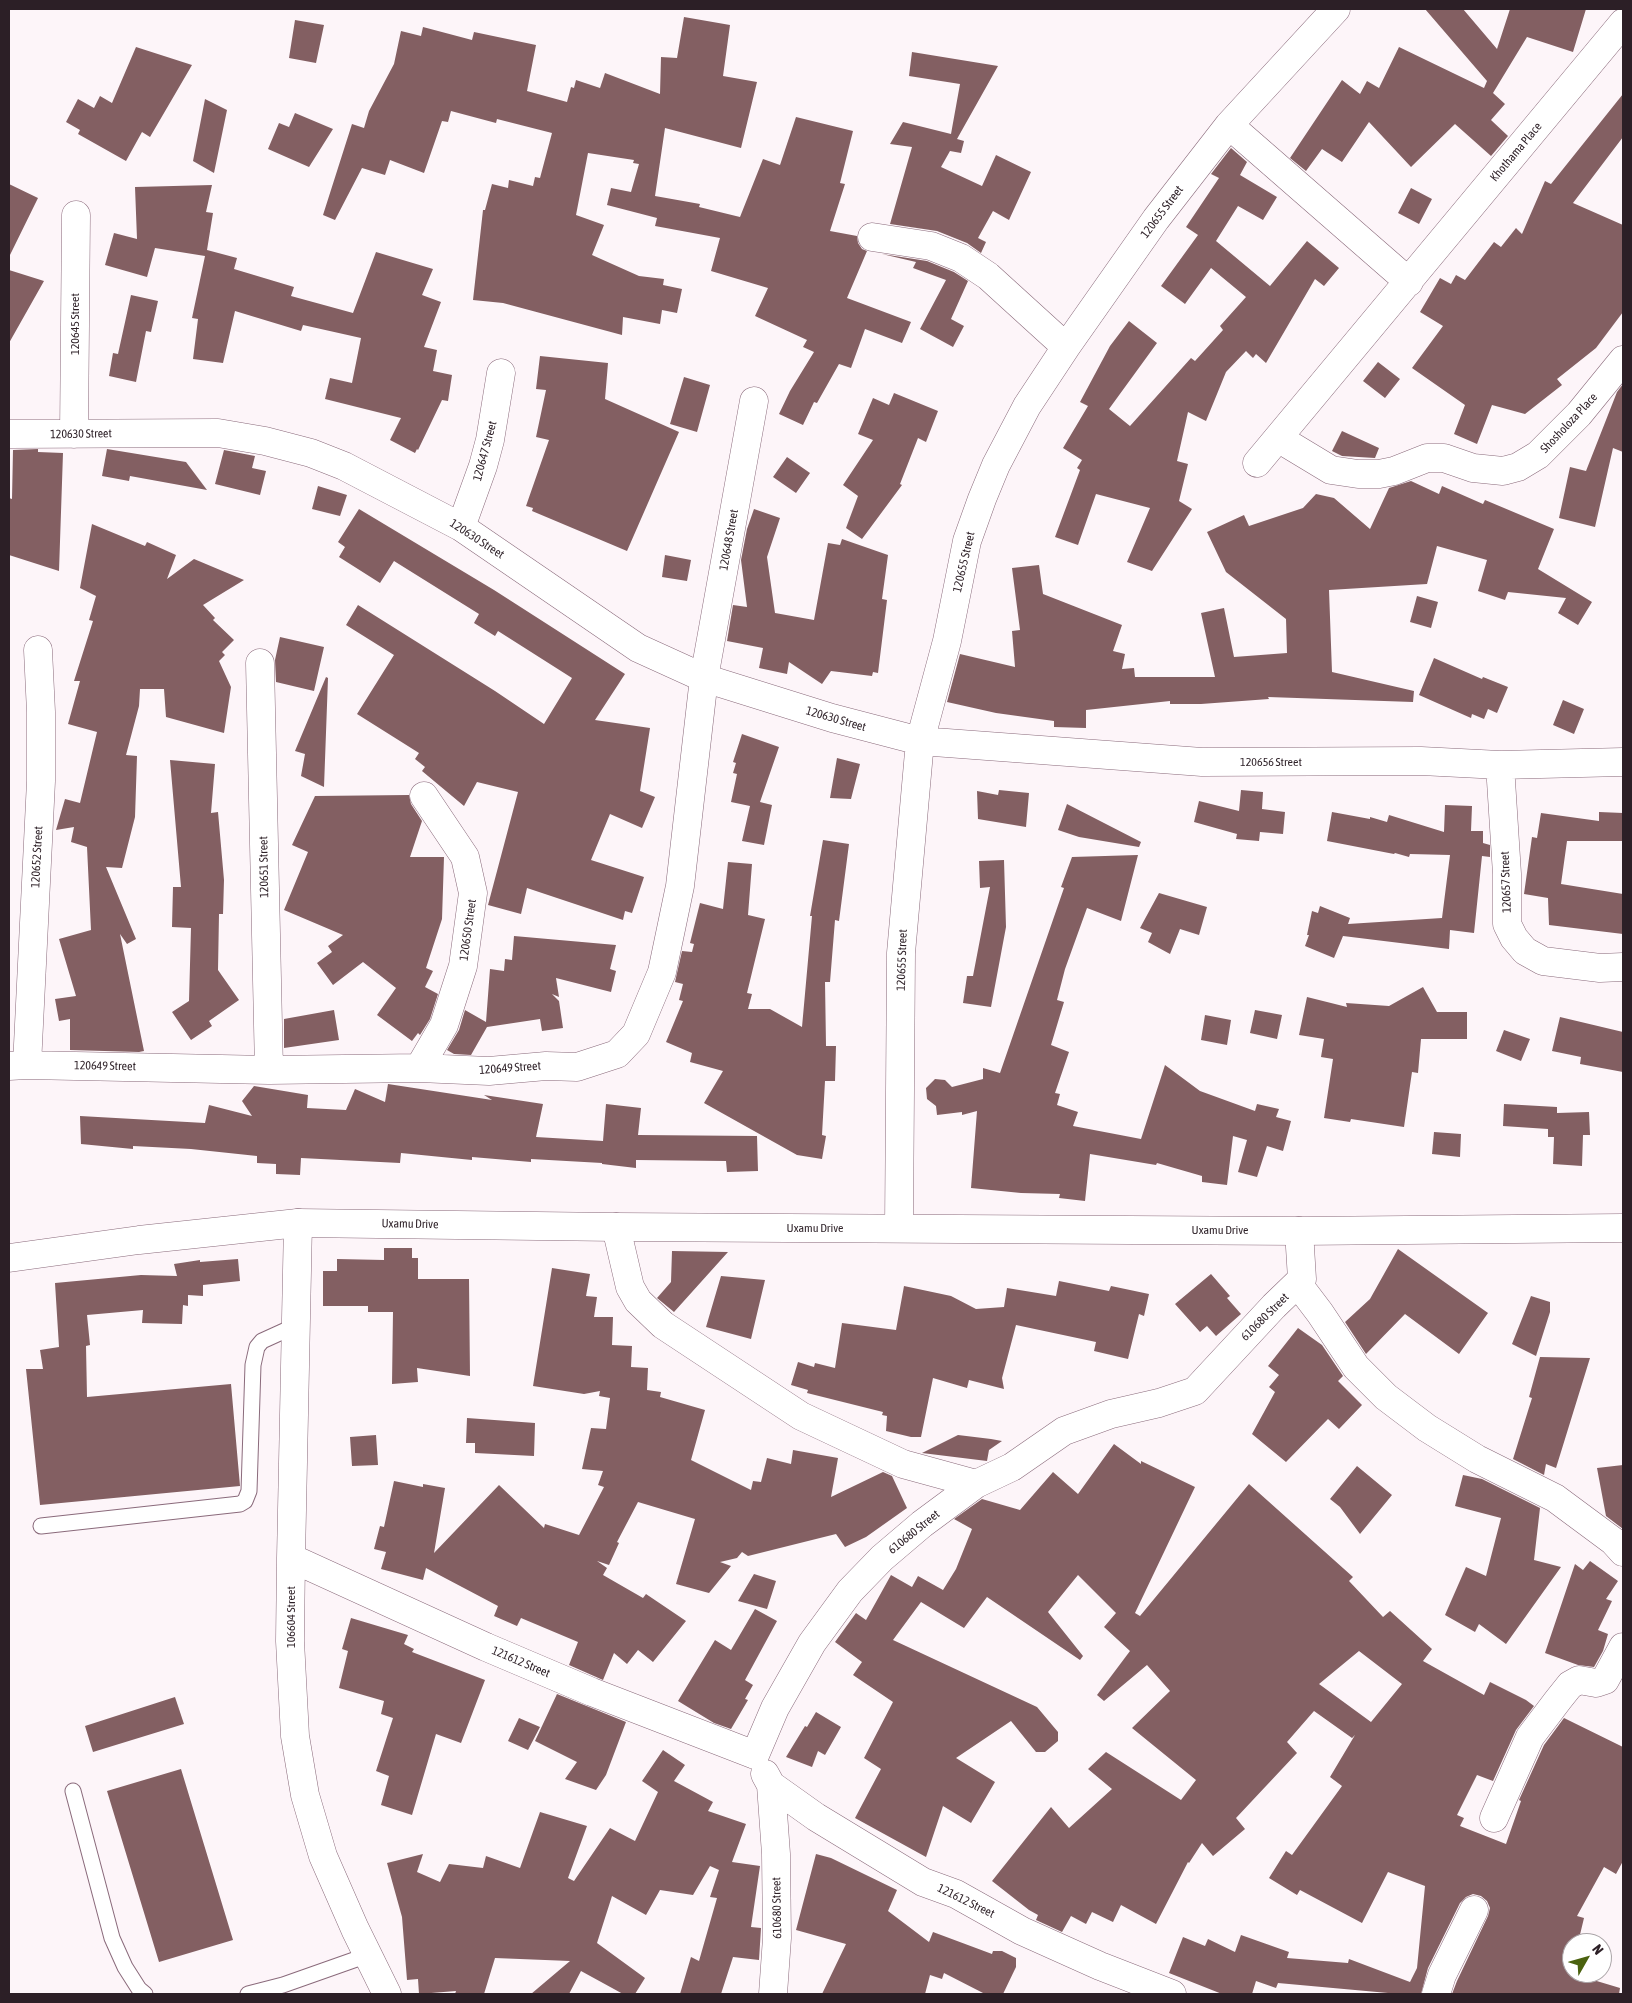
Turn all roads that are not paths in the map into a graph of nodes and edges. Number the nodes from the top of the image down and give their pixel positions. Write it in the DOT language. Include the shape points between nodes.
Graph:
graph roads {
  1 [pos="1336,9"];
  2 [pos="1623,22"];
  3 [pos="1229,125"];
  4 [pos="76,215"];
  5 [pos="872,237"];
  6 [pos="1409,282"];
  7 [pos="1066,347"];
  8 [pos="1623,360"];
  9 [pos="501,372"];
  10 [pos="754,401"];
  11 [pos="9,434"];
  12 [pos="74,434"];
  13 [pos="1278,438"];
  14 [pos="1257,463"];
  15 [pos="460,527"];
  16 [pos="38,650"];
  17 [pos="260,662"];
  18 [pos="704,678"];
  19 [pos="920,741"];
  20 [pos="1623,762"];
  21 [pos="1500,765"];
  22 [pos="424,796"];
  23 [pos="1623,967"];
  24 [pos="18,1065"];
  25 [pos="419,1068"];
  26 [pos="269,1070"];
  27 [pos="298,1223"];
  28 [pos="616,1227"];
  29 [pos="899,1228"];
  30 [pos="1623,1228"];
  31 [pos="1299,1230"];
  32 [pos="9,1258"];
  33 [pos="1298,1284"];
  34 [pos="295,1326"];
  35 [pos="976,1484"];
  36 [pos="41,1526"];
  37 [pos="1623,1552"];
  38 [pos="291,1558"];
  39 [pos="1623,1648"];
  40 [pos="755,1755"];
  41 [pos="771,1785"];
  42 [pos="73,1791"];
  43 [pos="1494,1818"];
  44 [pos="1474,1910"];
  45 [pos="368,1955"];
  46 [pos="145,1994"];
  47 [pos="248,1994"];
  48 [pos="387,1994"];
  49 [pos="773,1994"];
  50 [pos="1172,1994"];
  51 [pos="1436,1994"];
  1 -- 3 [label="street, 120655 Street"];
  2 -- 6 [label="street, Khothama Place"];
  3 -- 6 [label="street"];
  3 -- 7 [label="street, 120655 Street" via="1156,220"];
  4 -- 12 [label="street, 120645 Street"];
  5 -- 7 [label="street" via="931,246 960,258 988,276"];
  6 -- 13 [label="street, Khothama Place"];
  7 -- 19 [label="street, 120655 Street" via="1027,406 982,499 967,542 947,641"];
  8 -- 13 [label="street, Shosholoza Place" via="1579,414 1538,455 1518,467 1503,471 1474,468 1444,458 1427,458 1394,471 1358,474 1331,470"];
  9 -- 15 [label="street, 120647 Street" via="490,440"];
  10 -- 18 [label="street, 120648 Street"];
  11 -- 12 [label="street, 120630 Street"];
  12 -- 15 [label="street, 120630 Street" via="218,433 311,452"];
  13 -- 14 [label="street, Khothama Place"];
  15 -- 18 [label="street, 120630 Street" via="638,648"];
  16 -- 24 [label="street, 120652 Street" via="41,781"];
  17 -- 26 [label="street, 120651 Street"];
  18 -- 19 [label="street, 120630 Street" via="832,718"];
  18 -- 25 [label="street, 120649 Street" via="680,886 662,972 636,1034 617,1054 577,1067 546,1066 489,1072"];
  19 -- 21 [label="street, 120656 Street" via="1202,762 1421,761"];
  19 -- 29 [label="street, 120655 Street" via="900,953"];
  20 -- 21 [label="street, 120656 Street"];
  21 -- 23 [label="street, 120657 Street" via="1507,924 1514,938 1525,951 1543,961 1600,968"];
  22 -- 25 [label="street, 120650 Street" via="465,857 473,893 463,966 444,1024"];
  24 -- 26 [label="street, 120649 Street"];
  25 -- 26 [label="street, 120649 Street"];
  27 -- 28 [label="street, Uxamu Drive"];
  27 -- 32 [label="street, Uxamu Drive"];
  27 -- 34 [label="street, 106604 Street"];
  28 -- 29 [label="street, Uxamu Drive"];
  28 -- 35 [label="street" via="630,1287 638,1301 663,1325 801,1416 903,1464"];
  29 -- 31 [label="street, Uxamu Drive"];
  30 -- 31 [label="street, Uxamu Drive"];
  31 -- 33 [label="street, 610680 Street" via="1302,1279"];
  33 -- 35 [label="street, 610680 Street" via="1195,1391 1064,1431 1012,1467"];
  33 -- 37 [label="street" via="1356,1367 1386,1397 1427,1428 1477,1459 1555,1498"];
  34 -- 36 [label="lane" via="262,1341 257,1347 253,1365 249,1491 245,1501"];
  34 -- 38 [label="street, 106604 Street"];
  35 -- 40 [label="street, 610680 Street" via="922,1524 850,1591 812,1643 775,1708"];
  38 -- 40 [label="street, 121612 Street" via="557,1677"];
  38 -- 45 [label="street, 106604 Street" via="290,1641 296,1736 305,1795 323,1856"];
  39 -- 43 [label="street" via="1605,1680 1596,1683 1579,1680 1570,1685 1558,1700 1530,1737"];
  40 -- 41 [label="street, 610680 Street"];
  41 -- 49 [label="street, 610680 Street" via="777,1938"];
  41 -- 50 [label="street, 121612 Street" via="816,1817 923,1882 956,1894 1022,1931"];
  42 -- 46 [label="lane" via="112,1938 124,1967"];
  44 -- 51 [label="street"];
  45 -- 47 [label="lane"];
  45 -- 48 [label="street, 106604 Street"];
}
